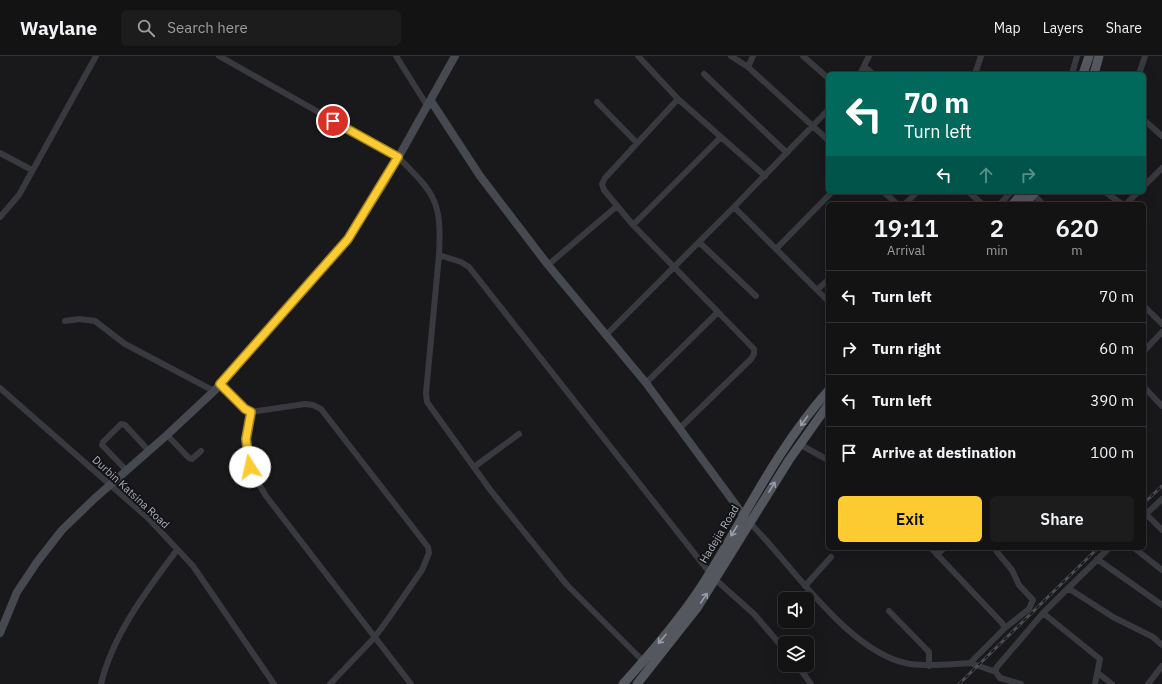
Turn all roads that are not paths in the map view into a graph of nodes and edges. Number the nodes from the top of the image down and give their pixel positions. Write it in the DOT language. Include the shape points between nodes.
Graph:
graph roads {
  1 [pos="96,56"];
  2 [pos="219,56"];
  3 [pos="396,56"];
  4 [pos="455,56"];
  5 [pos="638,56"];
  6 [pos="731,56"];
  7 [pos="753,56"];
  8 [pos="804,56"];
  9 [pos="869,56"];
  10 [pos="981,56"];
  11 [pos="1078,56"];
  12 [pos="1089,56"];
  13 [pos="1099,56"];
  14 [pos="1145,56"];
  15 [pos="864,66"];
  16 [pos="748,67"];
  17 [pos="861,72"];
  18 [pos="871,72"];
  19 [pos="976,72"];
  20 [pos="1073,72"];
  21 [pos="1084,72"];
  22 [pos="1095,72"];
  23 [pos="1140,72"];
  24 [pos="704,74"];
  25 [pos="826,76"];
  26 [pos="678,99"];
  27 [pos="597,102"];
  28 [pos="429,104"];
  29 [pos="826,112"];
  30 [pos="1146,122"];
  31 [pos="812,127"];
  32 [pos="1162,136"];
  33 [pos="721,137"];
  34 [pos="826,138"];
  35 [pos="637,143"];
  36 [pos="0,153"];
  37 [pos="787,153"];
  38 [pos="398,157"];
  39 [pos="1162,168"];
  40 [pos="32,170"];
  41 [pos="765,176"];
  42 [pos="1146,184"];
  43 [pos="830,194"];
  44 [pos="886,194"];
  45 [pos="915,194"];
  46 [pos="972,194"];
  47 [pos="1009,194"];
  48 [pos="1022,194"];
  49 [pos="1033,194"];
  50 [pos="1035,194"];
  51 [pos="1108,194"];
  52 [pos="1136,194"];
  53 [pos="895,202"];
  54 [pos="907,202"];
  55 [pos="980,202"];
  56 [pos="1002,202"];
  57 [pos="1015,202"];
  58 [pos="1027,202"];
  59 [pos="1041,202"];
  60 [pos="1119,202"];
  61 [pos="1128,202"];
  62 [pos="617,206"];
  63 [pos="734,207"];
  64 [pos="0,217"];
  65 [pos="633,225"];
  66 [pos="699,242"];
  67 [pos="776,249"];
  68 [pos="439,255"];
  69 [pos="548,265"];
  70 [pos="674,267"];
  71 [pos="826,282"];
  72 [pos="817,290"];
  73 [pos="756,296"];
  74 [pos="826,299"];
  75 [pos="1146,308"];
  76 [pos="717,313"];
  77 [pos="65,321"];
  78 [pos="1162,324"];
  79 [pos="1162,332"];
  80 [pos="606,334"];
  81 [pos="1146,349"];
  82 [pos="646,383"];
  83 [pos="220,384"];
  84 [pos="0,388"];
  85 [pos="1146,388"];
  86 [pos="214,391"];
  87 [pos="826,394"];
  88 [pos="1162,406"];
  89 [pos="826,408"];
  90 [pos="251,412"];
  91 [pos="679,429"];
  92 [pos="519,434"];
  93 [pos="167,435"];
  94 [pos="799,444"];
  95 [pos="149,451"];
  96 [pos="201,451"];
  97 [pos="826,459"];
  98 [pos="474,468"];
  99 [pos="127,471"];
  100 [pos="110,485"];
  101 [pos="1162,499"];
  102 [pos="1146,514"];
  103 [pos="743,516"];
  104 [pos="1146,516"];
  105 [pos="750,523"];
  106 [pos="1162,530"];
  107 [pos="177,550"];
  108 [pos="933,550"];
  109 [pos="942,550"];
  110 [pos="997,550"];
  111 [pos="1108,550"];
  112 [pos="1137,550"];
  113 [pos="937,555"];
  114 [pos="832,557"];
  115 [pos="1097,559"];
  116 [pos="1162,570"];
  117 [pos="710,572"];
  118 [pos="716,580"];
  119 [pos="805,586"];
  120 [pos="1068,588"];
  121 [pos="1162,604"];
  122 [pos="889,611"];
  123 [pos="1043,613"];
  124 [pos="1004,628"];
  125 [pos="0,633"];
  126 [pos="374,638"];
  127 [pos="778,642"];
  128 [pos="1162,645"];
  129 [pos="643,662"];
  130 [pos="970,663"];
  131 [pos="929,666"];
  132 [pos="1162,667"];
  133 [pos="651,668"];
  134 [pos="801,672"];
  135 [pos="996,672"];
  136 [pos="1098,673"];
  137 [pos="808,683"];
  138 [pos="101,684"];
  139 [pos="274,684"];
  140 [pos="330,684"];
  141 [pos="411,684"];
  142 [pos="623,684"];
  143 [pos="636,684"];
  144 [pos="1021,684"];
  145 [pos="1095,684"];
  146 [pos="1112,684"];
  147 [pos="1148,684"];
  1 -- 40 [label="street"];
  2 -- 38 [label="street"];
  3 -- 28 [label="street"];
  4 -- 28 [label="street"];
  5 -- 26 [label="street"];
  6 -- 16 [label="street"];
  7 -- 16 [label="street"];
  8 -- 25 [label="street"];
  9 -- 15 [label="street"];
  10 -- 19 [label="street"];
  11 -- 20 [label="street"];
  12 -- 21 [label="main road"];
  13 -- 22 [label="main road"];
  14 -- 23 [label="street"];
  15 -- 17 [label="street"];
  15 -- 18 [label="street"];
  16 -- 31 [label="street"];
  24 -- 37 [label="street"];
  26 -- 33 [label="street"];
  26 -- 35 [label="street"];
  27 -- 35 [label="street"];
  28 -- 38 [label="street"];
  28 -- 69 [label="street"];
  29 -- 31 [label="street"];
  30 -- 32 [label="street"];
  31 -- 34 [label="street"];
  31 -- 37 [label="street"];
  33 -- 41 [label="street"];
  33 -- 65 [label="street"];
  35 -- 62 [label="street" via="602,184"];
  36 -- 40 [label="street"];
  37 -- 41 [label="street"];
  38 -- 68 [label="street" via="433,196 438,208"];
  38 -- 83 [label="street" via="348,239"];
  39 -- 42 [label="street"];
  40 -- 64 [label="street" via="19,195"];
  41 -- 63 [label="street"];
  43 -- 67 [label="street"];
  44 -- 53 [label="street"];
  45 -- 54 [label="street"];
  46 -- 55 [label="street"];
  47 -- 56 [label="street"];
  48 -- 57 [label="main road"];
  49 -- 58 [label="main road"];
  50 -- 59 [label="street"];
  51 -- 60 [label="street"];
  52 -- 61 [label="street"];
  62 -- 65 [label="street"];
  62 -- 69 [label="street"];
  63 -- 66 [label="street"];
  63 -- 67 [label="street"];
  65 -- 70 [label="street"];
  66 -- 70 [label="street"];
  66 -- 73 [label="street"];
  67 -- 72 [label="street"];
  68 -- 98 [label="street" via="427,402"];
  68 -- 117 [label="street" via="462,262 469,267"];
  69 -- 80 [label="street"];
  70 -- 76 [label="street"];
  70 -- 80 [label="street"];
  71 -- 72 [label="street"];
  72 -- 74 [label="street"];
  75 -- 78 [label="street"];
  76 -- 82 [label="street"];
  76 -- 91 [label="street" via="754,349 754,354"];
  77 -- 86 [label="street" via="95,321 125,344"];
  79 -- 81 [label="street"];
  80 -- 82 [label="street"];
  82 -- 91 [label="street"];
  83 -- 86 [label="street"];
  83 -- 90 [label="street"];
  84 -- 100 [label="street, Durbin Katsina Road"];
  85 -- 88 [label="street"];
  86 -- 93 [label="street"];
  87 -- 103 [label="main road, Hadejia Road, one-way" via="794,434"];
  89 -- 94 [label="main road, Hadejia Road"];
  90 -- 126 [label="street" via="246,454 256,481"];
  90 -- 126 [label="street" via="305,404 321,409 428,547 429,553 422,570"];
  91 -- 103 [label="street"];
  92 -- 98 [label="street"];
  93 -- 95 [label="street"];
  93 -- 96 [label="street" via="188,458 192,459"];
  94 -- 97 [label="street"];
  105 -- 94 [label="main road, Hadejia Road, one-way"];
  95 -- 99 [label="street"];
  95 -- 99 [label="street" via="125,425 121,424 102,445"];
  98 -- 129 [label="street" via="567,585"];
  99 -- 100 [label="street"];
  100 -- 107 [label="street, Durbin Katsina Road" via="148,518"];
  100 -- 125 [label="street" via="62,530 37,562 17,592"];
  101 -- 102 [label="street"];
  103 -- 105 [label="street"];
  103 -- 117 [label="main road, Hadejia Road, one-way"];
  104 -- 106 [label="street"];
  105 -- 118 [label="main road, Hadejia Road"];
  105 -- 119 [label="street"];
  107 -- 138 [label="street" via="144,594 118,639"];
  107 -- 139 [label="street, Durbin Katsina Road" via="193,566"];
  108 -- 113 [label="street"];
  109 -- 113 [label="street"];
  110 -- 124 [label="street" via="1012,570 1019,585 1033,600 1029,609"];
  111 -- 115 [label="street"];
  112 -- 116 [label="street"];
  113 -- 124 [label="street"];
  114 -- 119 [label="street"];
  115 -- 120 [label="street"];
  115 -- 121 [label="street"];
  117 -- 129 [label="main road, Hadejia Road, one-way" via="682,614"];
  118 -- 127 [label="street" via="754,614"];
  133 -- 118 [label="main road, Hadejia Road, one-way"];
  119 -- 131 [label="street" via="859,639 877,652 894,660"];
  120 -- 123 [label="street"];
  120 -- 128 [label="street" via="1113,617 1154,637"];
  122 -- 131 [label="street" via="929,652"];
  123 -- 135 [label="street" via="996,668"];
  123 -- 136 [label="street" via="1099,656 1101,661"];
  124 -- 130 [label="street"];
  126 -- 140 [label="street"];
  126 -- 141 [label="street"];
  129 -- 133 [label="street"];
  129 -- 142 [label="main road, Hadejia Road"];
  130 -- 131 [label="street"];
  130 -- 135 [label="street"];
  132 -- 147 [label="street"];
  133 -- 143 [label="main road, Hadejia Road"];
  134 -- 137 [label="street"];
  135 -- 144 [label="street" via="1000,678"];
  136 -- 145 [label="street"];
  136 -- 146 [label="street"];
}
